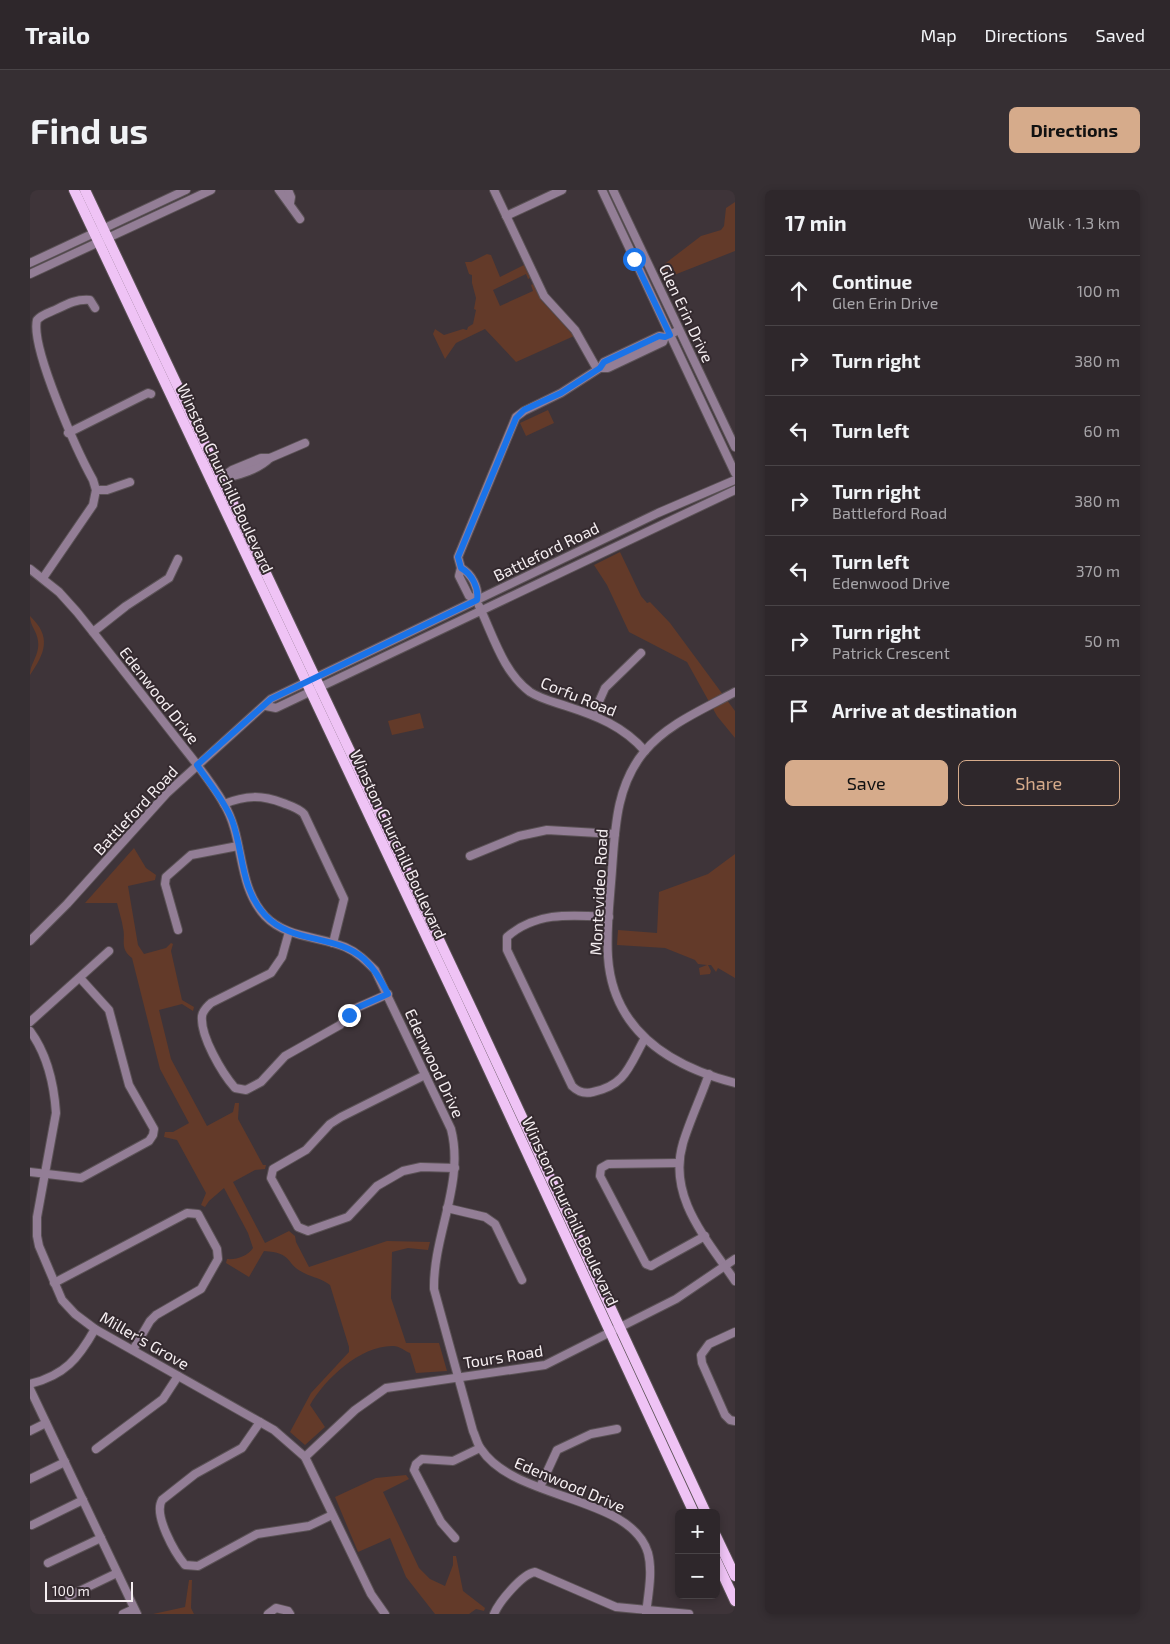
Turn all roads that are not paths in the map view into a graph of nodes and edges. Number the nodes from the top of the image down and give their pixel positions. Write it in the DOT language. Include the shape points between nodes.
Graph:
graph roads {
  1 [pos="74,190"];
  2 [pos="85,190"];
  3 [pos="186,190"];
  4 [pos="211,190"];
  5 [pos="280,190"];
  6 [pos="288,190"];
  7 [pos="494,190"];
  8 [pos="562,190"];
  9 [pos="602,190"];
  10 [pos="613,190"];
  11 [pos="290,204"];
  12 [pos="506,216"];
  13 [pos="300,220"];
  14 [pos="101,236"];
  15 [pos="30,263"];
  16 [pos="30,274"];
  17 [pos="95,308"];
  18 [pos="679,330"];
  19 [pos="667,336"];
  20 [pos="599,369"];
  21 [pos="151,394"];
  22 [pos="68,433"];
  23 [pos="305,443"];
  24 [pos="735,448"];
  25 [pos="735,473"];
  26 [pos="222,478"];
  27 [pos="735,480"];
  28 [pos="130,482"];
  29 [pos="212,483"];
  30 [pos="96,490"];
  31 [pos="735,490"];
  32 [pos="178,559"];
  33 [pos="30,569"];
  34 [pos="43,578"];
  35 [pos="477,600"];
  36 [pos="481,609"];
  37 [pos="93,632"];
  38 [pos="642,653"];
  39 [pos="317,681"];
  40 [pos="307,686"];
  41 [pos="735,692"];
  42 [pos="593,715"];
  43 [pos="645,751"];
  44 [pos="197,765"];
  45 [pos="224,804"];
  46 [pos="615,834"];
  47 [pos="238,846"];
  48 [pos="470,856"];
  49 [pos="609,917"];
  50 [pos="178,930"];
  51 [pos="289,932"];
  52 [pos="30,940"];
  53 [pos="333,943"];
  54 [pos="109,951"];
  55 [pos="80,978"];
  56 [pos="388,994"];
  57 [pos="30,1022"];
  58 [pos="30,1031"];
  59 [pos="645,1038"];
  60 [pos="709,1074"];
  61 [pos="425,1075"];
  62 [pos="735,1083"];
  63 [pos="680,1163"];
  64 [pos="455,1168"];
  65 [pos="30,1172"];
  66 [pos="45,1175"];
  67 [pos="447,1208"];
  68 [pos="705,1236"];
  69 [pos="735,1259"];
  70 [pos="725,1266"];
  71 [pos="522,1280"];
  72 [pos="735,1281"];
  73 [pos="54,1283"];
  74 [pos="95,1328"];
  75 [pos="615,1330"];
  76 [pos="735,1332"];
  77 [pos="133,1350"];
  78 [pos="178,1376"];
  79 [pos="458,1376"];
  80 [pos="30,1384"];
  81 [pos="30,1389"];
  82 [pos="735,1421"];
  83 [pos="260,1422"];
  84 [pos="46,1423"];
  85 [pos="617,1429"];
  86 [pos="30,1431"];
  87 [pos="480,1448"];
  88 [pos="96,1449"];
  89 [pos="305,1457"];
  90 [pos="65,1462"];
  91 [pos="30,1478"];
  92 [pos="540,1487"];
  93 [pos="83,1500"];
  94 [pos="692,1509"];
  95 [pos="704,1509"];
  96 [pos="332,1515"];
  97 [pos="32,1525"];
  98 [pos="101,1538"];
  99 [pos="455,1538"];
  100 [pos="720,1544"];
  101 [pos="48,1563"];
  102 [pos="720,1568"];
  103 [pos="117,1573"];
  104 [pos="735,1576"];
  105 [pos="69,1596"];
  106 [pos="735,1600"];
  107 [pos="136,1611"];
  108 [pos="646,1612"];
  109 [pos="123,1614"];
  110 [pos="268,1614"];
  111 [pos="290,1614"];
  112 [pos="385,1614"];
  113 [pos="494,1614"];
  114 [pos="688,1614"];
  1 -- 14 [label="main road, Winston Churchill Boulevard"];
  2 -- 14 [label="main road, Winston Churchill Boulevard"];
  3 -- 14 [label="street"];
  4 -- 14 [label="street"];
  5 -- 11 [label="street" via="284,200"];
  6 -- 11 [label="street"];
  7 -- 12 [label="street"];
  8 -- 12 [label="street"];
  9 -- 19 [label="street, Glen Erin Drive"];
  10 -- 18 [label="street, Glen Erin Drive"];
  11 -- 13 [label="street"];
  12 -- 20 [label="street" via="544,296 575,330"];
  14 -- 15 [label="street"];
  14 -- 16 [label="street"];
  14 -- 26 [label="main road, Winston Churchill Boulevard"];
  14 -- 29 [label="main road, Winston Churchill Boulevard"];
  17 -- 22 [label="street" via="90,300 78,299 43,315 36,321 34,329 36,355 49,399"];
  18 -- 19 [label="street, Corfu Road"];
  18 -- 24 [label="street, Glen Erin Drive"];
  19 -- 20 [label="street, Corfu Road" via="659,336 604,362"];
  19 -- 25 [label="street, Glen Erin Drive"];
  20 -- 35 [label="street, Corfu Road" via="561,393 524,410 516,418 458,557 459,576 469,596"];
  21 -- 22 [label="street"];
  22 -- 30 [label="street"];
  23 -- 26 [label="street" via="232,470"];
  26 -- 29 [label="street"];
  26 -- 39 [label="main road, Winston Churchill Boulevard"];
  27 -- 35 [label="street, Battleford Road" via="650,516"];
  28 -- 30 [label="street" via="107,490"];
  29 -- 40 [label="main road, Winston Churchill Boulevard"];
  30 -- 34 [label="street" via="89,512"];
  31 -- 36 [label="street, Battleford Road"];
  32 -- 37 [label="street" via="169,578"];
  33 -- 34 [label="street, Edenwood Drive"];
  34 -- 37 [label="street, Edenwood Drive"];
  35 -- 36 [label="street, Corfu Road"];
  35 -- 39 [label="street, Battleford Road"];
  36 -- 39 [label="street, Battleford Road"];
  36 -- 42 [label="street, Corfu Road" via="506,664 525,688 541,698"];
  37 -- 44 [label="street, Edenwood Drive"];
  38 -- 42 [label="street" via="606,688"];
  39 -- 40 [label="street, Battleford Road"];
  39 -- 75 [label="main road, Winston Churchill Boulevard"];
  40 -- 44 [label="street, Battleford Road" via="271,699"];
  40 -- 75 [label="main road, Winston Churchill Boulevard"];
  41 -- 43 [label="street, Montevideo Road" via="676,724"];
  42 -- 43 [label="street, Corfu Road" via="616,726"];
  43 -- 46 [label="street, Montevideo Road" via="623,789"];
  44 -- 45 [label="street, Edenwood Drive"];
  44 -- 52 [label="street, Battleford Road" via="152,808 67,904"];
  45 -- 47 [label="street, Edenwood Drive" via="232,819"];
  45 -- 53 [label="street" via="246,797 265,796 295,807 304,814 344,899"];
  46 -- 48 [label="street" via="547,830 519,836"];
  46 -- 49 [label="street, Montevideo Road"];
  47 -- 50 [label="street" via="190,855 166,877 165,884"];
  47 -- 51 [label="street, Edenwood Drive" via="253,900 266,917"];
  49 -- 59 [label="street, Montevideo Road" via="608,957 614,991 633,1026"];
  49 -- 59 [label="street" via="551,916 513,932 507,937 507,950 576,1091 588,1093 619,1083"];
  51 -- 53 [label="street, Edenwood Drive"];
  51 -- 56 [label="street" via="282,957 271,973 211,1003 204,1010 202,1017 211,1048 234,1088 246,1090 260,1082 285,1056 340,1025 354,1009"];
  53 -- 56 [label="street, Edenwood Drive" via="364,958"];
  54 -- 55 [label="street"];
  55 -- 57 [label="street"];
  55 -- 66 [label="street" via="109,1010 127,1077 154,1129 153,1135 149,1141 81,1178"];
  56 -- 61 [label="street, Edenwood Drive"];
  58 -- 66 [label="street, Miller's Grove" via="43,1050 56,1102"];
  59 -- 60 [label="street, Montevideo Road" via="672,1059"];
  60 -- 62 [label="street, Montevideo Road"];
  60 -- 63 [label="street" via="683,1143"];
  61 -- 64 [label="street, Edenwood Drive" via="451,1129 456,1153"];
  61 -- 64 [label="street" via="330,1124 314,1144 274,1169 271,1178 298,1227 308,1231 348,1217 377,1186 403,1171 421,1167"];
  63 -- 68 [label="street" via="679,1180 685,1203"];
  63 -- 68 [label="street" via="608,1164 601,1168 600,1176 646,1264 651,1266"];
  64 -- 67 [label="street, Edenwood Drive"];
  65 -- 66 [label="street"];
  66 -- 73 [label="street, Miller's Grove" via="36,1227 39,1246"];
  67 -- 71 [label="street" via="485,1217 496,1224"];
  67 -- 79 [label="street, Edenwood Drive" via="434,1270 434,1289"];
  68 -- 70 [label="street"];
  69 -- 70 [label="street, Tours Road"];
  70 -- 72 [label="street"];
  70 -- 75 [label="street, Tours Road" via="697,1287"];
  73 -- 74 [label="street, Miller's Grove" via="62,1300"];
  73 -- 77 [label="street" via="187,1213 198,1214 219,1254 216,1265 201,1289 150,1321"];
  74 -- 77 [label="street, Miller's Grove"];
  74 -- 80 [label="street" via="74,1362"];
  75 -- 79 [label="street, Tours Road" via="545,1365"];
  75 -- 94 [label="main road, Winston Churchill Boulevard"];
  75 -- 95 [label="main road, Winston Churchill Boulevard"];
  76 -- 82 [label="street" via="709,1344 701,1355 725,1415"];
  77 -- 78 [label="street, Miller's Grove"];
  78 -- 83 [label="street, Miller's Grove"];
  78 -- 88 [label="street" via="163,1399"];
  79 -- 87 [label="street, Edenwood Drive"];
  79 -- 89 [label="street, Tours Road" via="386,1388 354,1410"];
  81 -- 84 [label="street"];
  83 -- 89 [label="street, Miller's Grove" via="284,1437"];
  83 -- 96 [label="street" via="242,1448 195,1474 159,1505 159,1516 185,1565 198,1566 257,1534 300,1528"];
  84 -- 86 [label="street"];
  84 -- 90 [label="street"];
  85 -- 92 [label="street" via="591,1434 557,1450"];
  87 -- 92 [label="street, Edenwood Drive" via="504,1471"];
  87 -- 99 [label="street" via="453,1461 422,1459 414,1470 441,1522"];
  89 -- 96 [label="street, Miller's Grove"];
  90 -- 91 [label="street"];
  90 -- 93 [label="street"];
  92 -- 108 [label="street, Edenwood Drive" via="617,1518 637,1532 648,1554 650,1570"];
  93 -- 97 [label="street"];
  93 -- 98 [label="street"];
  96 -- 112 [label="street, Miller's Grove" via="370,1594"];
  98 -- 101 [label="street"];
  98 -- 103 [label="street"];
  100 -- 104 [label="main road"];
  102 -- 106 [label="main road"];
  103 -- 105 [label="street"];
  103 -- 107 [label="street"];
  107 -- 109 [label="street"];
  108 -- 113 [label="street" via="616,1607 535,1572 528,1574 499,1604"];
  108 -- 114 [label="street"];
  110 -- 111 [label="street" via="276,1608"];
}
